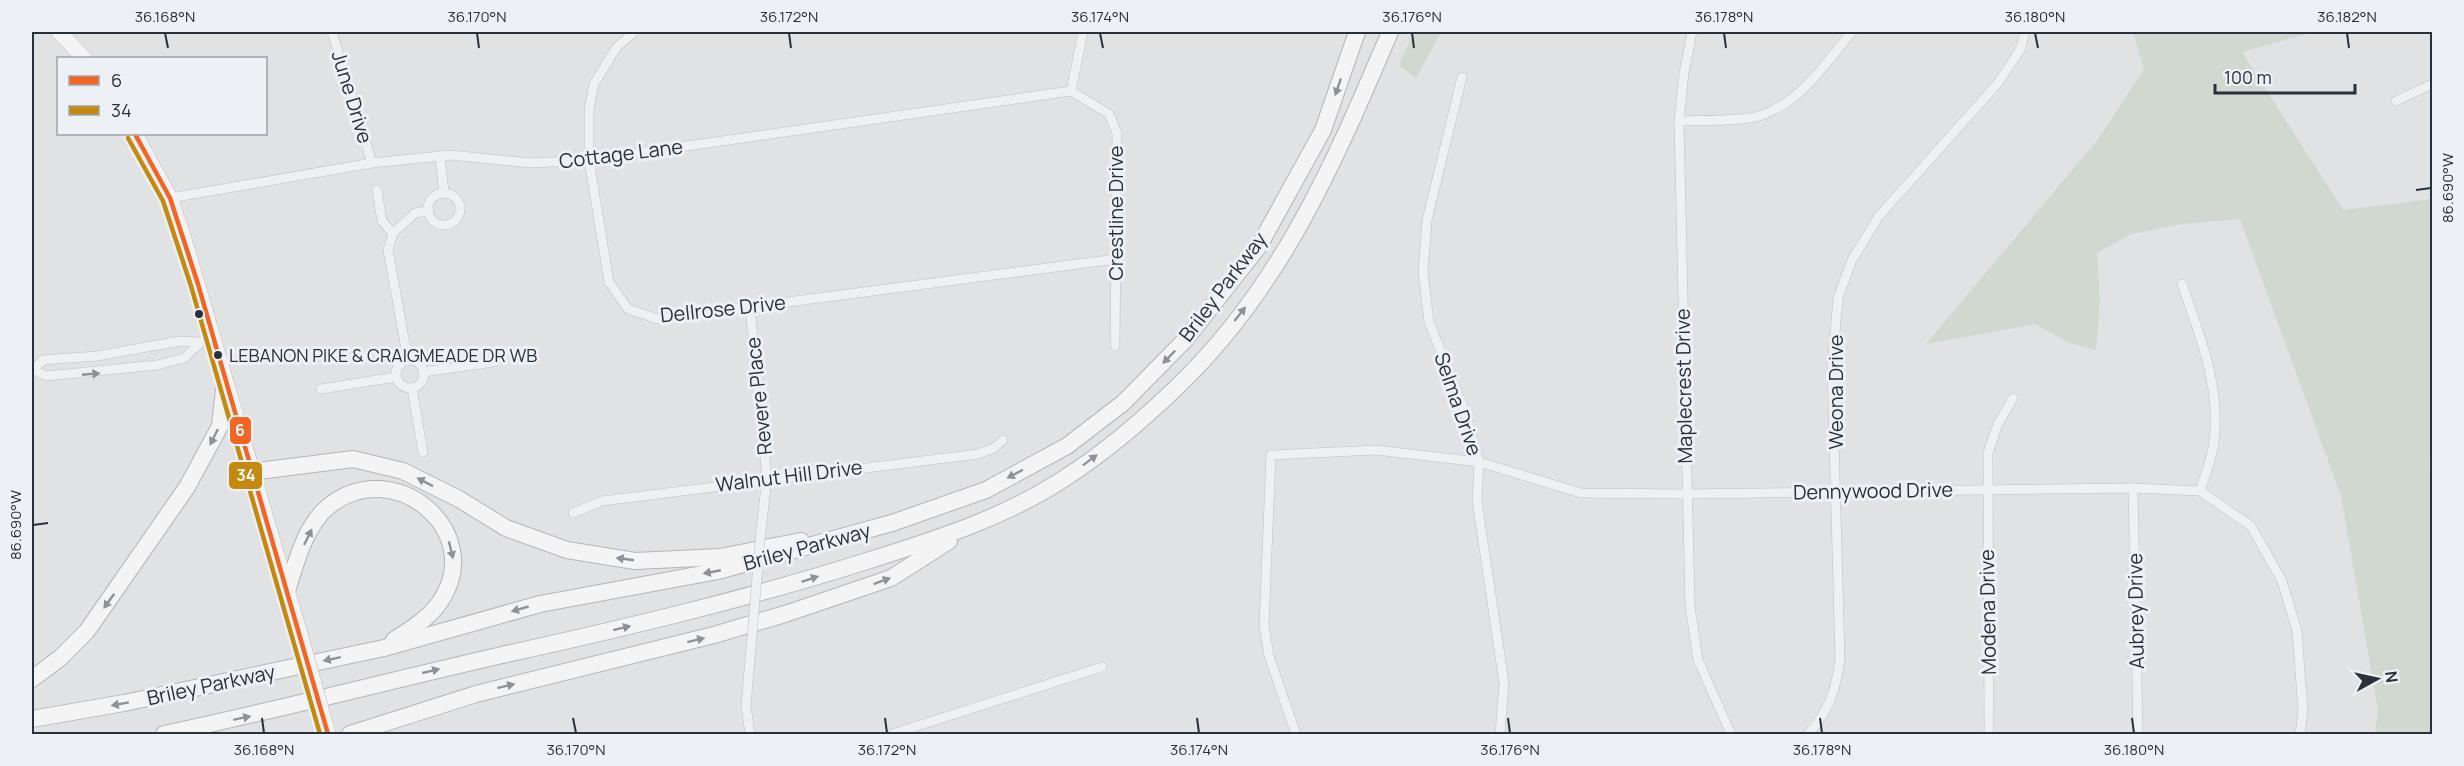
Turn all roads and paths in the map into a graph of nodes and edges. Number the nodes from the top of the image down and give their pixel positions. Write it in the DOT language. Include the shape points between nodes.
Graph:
graph roads {
  1 [pos="59,32"];
  2 [pos="332,32"];
  3 [pos="634,32"];
  4 [pos="1083,32"];
  5 [pos="1357,32"];
  6 [pos="1390,32"];
  7 [pos="1692,32"];
  8 [pos="1852,32"];
  9 [pos="2025,32"];
  10 [pos="83,57"];
  11 [pos="1462,77"];
  12 [pos="2433,84"];
  13 [pos="1071,91"];
  14 [pos="2396,100"];
  15 [pos="1679,121"];
  16 [pos="136,135"];
  17 [pos="440,156"];
  18 [pos="589,160"];
  19 [pos="372,162"];
  20 [pos="377,190"];
  21 [pos="444,193"];
  22 [pos="170,198"];
  23 [pos="429,211"];
  24 [pos="393,232"];
  25 [pos="1116,259"];
  26 [pos="2182,285"];
  27 [pos="750,308"];
  28 [pos="207,340"];
  29 [pos="1115,346"];
  30 [pos="408,360"];
  31 [pos="493,362"];
  32 [pos="33,370"];
  33 [pos="423,372"];
  34 [pos="396,377"];
  35 [pos="225,381"];
  36 [pos="412,388"];
  37 [pos="321,389"];
  38 [pos="2013,398"];
  39 [pos="1003,440"];
  40 [pos="423,452"];
  41 [pos="1479,462"];
  42 [pos="251,472"];
  43 [pos="767,478"];
  44 [pos="2133,488"];
  45 [pos="1986,489"];
  46 [pos="2200,491"];
  47 [pos="1837,492"];
  48 [pos="1686,494"];
  49 [pos="573,513"];
  50 [pos="966,530"];
  51 [pos="849,536"];
  52 [pos="287,591"];
  53 [pos="384,648"];
  54 [pos="1102,667"];
  55 [pos="32,679"];
  56 [pos="32,719"];
  57 [pos="371,730"];
  58 [pos="164,735"];
  59 [pos="328,735"];
  60 [pos="350,735"];
  61 [pos="750,735"];
  62 [pos="892,735"];
  63 [pos="1296,735"];
  64 [pos="1500,735"];
  65 [pos="1731,735"];
  66 [pos="1809,735"];
  67 [pos="1989,735"];
  68 [pos="2138,735"];
  69 [pos="2300,735"];
  1 -- 10 [label="main road"];
  2 -- 19 [label="street, June Drive"];
  3 -- 18 [label="street, Dellrose Drive" via="616,48 594,84 589,110"];
  4 -- 13 [label="street"];
  5 -- 51 [label="highway, Briley Parkway, one-way" via="1323,130 1259,246 1185,340 1124,403 1067,446 986,490"];
  50 -- 6 [label="highway, Briley Parkway, one-way" via="1067,477 1123,436 1181,383 1225,333 1275,270 1309,211"];
  7 -- 15 [label="street, Maplecrest Drive"];
  8 -- 15 [label="street" via="1809,83 1784,105 1760,116"];
  9 -- 47 [label="street, Weona Drive" via="2020,50 1998,83 1879,216 1851,262 1838,298 1832,366"];
  11 -- 41 [label="street, Selma Drive" via="1427,220 1424,272 1429,322 1464,410"];
  12 -- 14 [label="street"];
  13 -- 18 [label="street, Cottage Lane"];
  13 -- 25 [label="street, Crestline Drive" via="1109,114 1117,134"];
  15 -- 48 [label="street, Maplecrest Drive"];
  16 -- 22 [label="main road"];
  17 -- 18 [label="street, Cottage Lane" via="531,163"];
  17 -- 19 [label="street, Cottage Lane"];
  17 -- 21 [label="street"];
  18 -- 27 [label="street, Dellrose Drive" via="609,282 628,309 658,319"];
  19 -- 22 [label="street, Cottage Lane"];
  20 -- 24 [label="street" via="382,221"];
  21 -- 23 [label="street" via="434,197"];
  21 -- 23 [label="street" via="459,204 456,219 447,224 437,223"];
  22 -- 28 [label="main road"];
  23 -- 24 [label="street" via="415,213"];
  24 -- 30 [label="street" via="388,250"];
  25 -- 27 [label="street, Dellrose Drive"];
  25 -- 29 [label="street, Crestline Drive"];
  26 -- 46 [label="street" via="2211,368 2217,408 2214,445"];
  27 -- 43 [label="street, Revere Place"];
  28 -- 32 [label="street" via="43,360"];
  32 -- 28 [label="street, one-way" via="46,376 157,365 184,358"];
  28 -- 35 [label="main road"];
  30 -- 33 [label="street" via="418,363"];
  30 -- 34 [label="street" via="399,366"];
  31 -- 33 [label="street"];
  33 -- 36 [label="street" via="421,382"];
  34 -- 36 [label="street" via="402,385"];
  34 -- 37 [label="street"];
  35 -- 42 [label="main road"];
  35 -- 55 [label="highway, one-way" via="220,426 182,495 87,631"];
  36 -- 40 [label="street"];
  38 -- 45 [label="street, Modena Drive" via="1988,453"];
  39 -- 43 [label="street, Walnut Hill Drive" via="978,454"];
  41 -- 48 [label="street, Dennywood Drive" via="1581,493"];
  41 -- 63 [label="street, Dennywood Drive" via="1376,450 1270,455 1264,625 1269,656"];
  41 -- 64 [label="street, Selma Drive" via="1477,501 1504,683"];
  51 -- 42 [label="highway, one-way" via="782,543 720,557 635,561 567,550 506,528 403,471 353,459"];
  42 -- 52 [label="main road"];
  43 -- 49 [label="street, Walnut Hill Drive" via="602,501"];
  43 -- 61 [label="street, Revere Place, bridge" via="746,706"];
  44 -- 45 [label="street, Dennywood Drive"];
  44 -- 46 [label="street, Dennywood Drive"];
  44 -- 68 [label="street, Aubrey Drive"];
  45 -- 47 [label="street, Dennywood Drive"];
  45 -- 67 [label="street, Modena Drive"];
  46 -- 69 [label="street" via="2251,526 2282,581 2297,631 2303,711"];
  47 -- 48 [label="street, Dennywood Drive"];
  47 -- 66 [label="street, Weona Drive" via="1840,659 1836,686 1825,716"];
  48 -- 65 [label="street, Maplecrest Drive" via="1690,606 1698,660"];
  57 -- 50 [label="highway, one-way" via="476,694 714,635 815,604 891,578"];
  58 -- 50 [label="highway, Briley Parkway, one-way" via="701,609"];
  51 -- 53 [label="highway, Briley Parkway, one-way" via="718,571 540,604"];
  52 -- 53 [label="highway, one-way" via="315,521 328,506 362,490 388,490 416,499 434,512 444,528 454,561 451,576 440,602"];
  52 -- 59 [label="main road, bridge"];
  53 -- 56 [label="highway, Briley Parkway, one-way"];
  54 -- 62 [label="street"];
  57 -- 60 [label="highway"];
}
